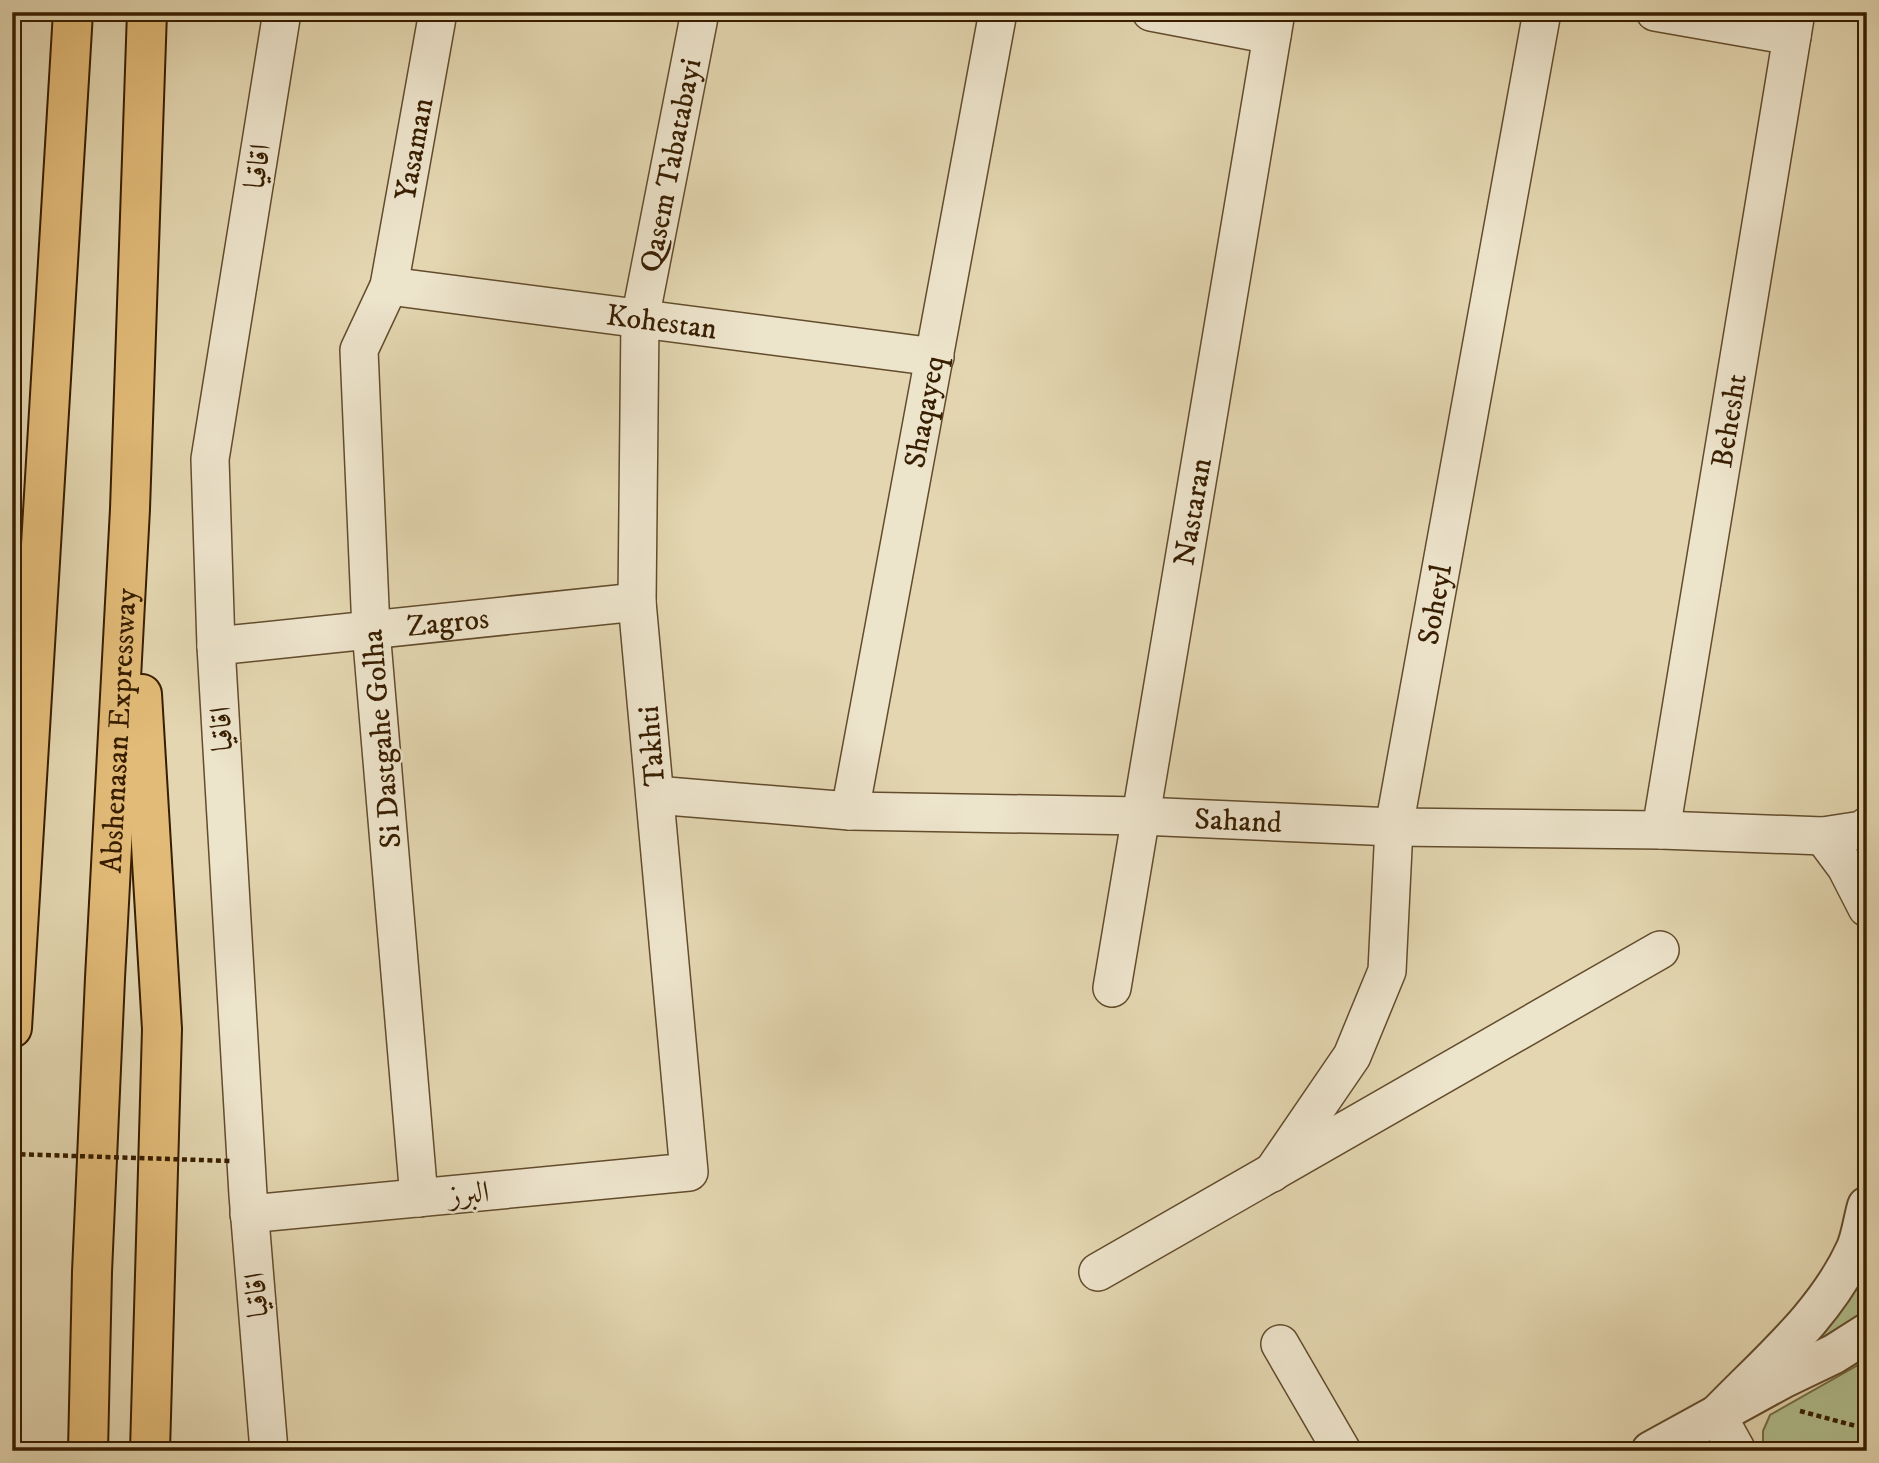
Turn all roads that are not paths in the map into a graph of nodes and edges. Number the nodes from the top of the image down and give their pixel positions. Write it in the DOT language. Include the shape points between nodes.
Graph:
graph roads {
  1 [pos="73,12"];
  2 [pos="147,12"];
  3 [pos="282,12"];
  4 [pos="438,12"];
  5 [pos="700,12"];
  6 [pos="998,12"];
  7 [pos="1151,12"];
  8 [pos="1542,12"];
  9 [pos="1655,12"];
  10 [pos="1274,24"];
  11 [pos="1794,24"];
  12 [pos="389,286"];
  13 [pos="640,319"];
  14 [pos="935,357"];
  15 [pos="130,509"];
  16 [pos="637,602"];
  17 [pos="371,630"];
  18 [pos="216,646"];
  19 [pos="655,795"];
  20 [pos="850,811"];
  21 [pos="1141,816"];
  22 [pos="1867,826"];
  23 [pos="1394,827"];
  24 [pos="1661,830"];
  25 [pos="1823,836"];
  26 [pos="1867,908"];
  27 [pos="1660,950"];
  28 [pos="1112,988"];
  29 [pos="12,1028"];
  30 [pos="689,1172"];
  31 [pos="1272,1172"];
  32 [pos="419,1198"];
  33 [pos="1867,1206"];
  34 [pos="249,1214"];
  35 [pos="1098,1272"];
  36 [pos="1867,1333"];
  37 [pos="1280,1344"];
  38 [pos="1717,1415"];
  39 [pos="88,1451"];
  40 [pos="150,1451"];
  41 [pos="268,1451"];
  42 [pos="1342,1451"];
  43 [pos="1651,1451"];
  44 [pos="1737,1451"];
  1 -- 29 [label="highway"];
  2 -- 15 [label="highway, Abshenasan Expressway"];
  3 -- 18 [label="street, اقاقیا" via="210,459"];
  4 -- 12 [label="street, Yasaman"];
  5 -- 13 [label="street, Qasem Tabatabayi"];
  6 -- 14 [label="street, Shaqayeq"];
  7 -- 10 [label="street, Nastaran"];
  8 -- 23 [label="street, Soheyl"];
  9 -- 11 [label="street"];
  10 -- 21 [label="street, Nastaran"];
  11 -- 24 [label="street, Behesht"];
  12 -- 13 [label="street, Kohestan"];
  12 -- 17 [label="street, Si Dastgahe Golha" via="359,350"];
  13 -- 14 [label="street, Kohestan"];
  13 -- 16 [label="street, Takhti"];
  14 -- 20 [label="street, Shaqayeq"];
  15 -- 39 [label="highway, Abshenasan Expressway" via="92,1272"];
  15 -- 40 [label="highway" via="162,1029"];
  16 -- 17 [label="street, Zagros"];
  16 -- 19 [label="street, Takhti"];
  17 -- 18 [label="street, Zagros"];
  17 -- 32 [label="street, Si Dastgahe Golha"];
  18 -- 34 [label="street, اقاقیا"];
  19 -- 20 [label="street, Sahand"];
  19 -- 30 [label="street, Takhti"];
  20 -- 21 [label="street, Sahand"];
  21 -- 23 [label="street, Sahand"];
  21 -- 28 [label="street, Nastaran"];
  22 -- 25 [label="street, Sahand"];
  23 -- 24 [label="street, Sahand"];
  23 -- 31 [label="street, Soheyl" via="1387,971 1352,1056"];
  24 -- 25 [label="street, Sahand"];
  25 -- 26 [label="street"];
  27 -- 31 [label="street"];
  30 -- 32 [label="street, البرز"];
  31 -- 35 [label="street"];
  32 -- 34 [label="street, البرز"];
  33 -- 38 [label="street" via="1857,1246 1832,1290 1812,1317"];
  34 -- 41 [label="street, اقاقیا"];
  36 -- 38 [label="street"];
  37 -- 42 [label="street"];
  38 -- 43 [label="street"];
  38 -- 44 [label="street"];
}
